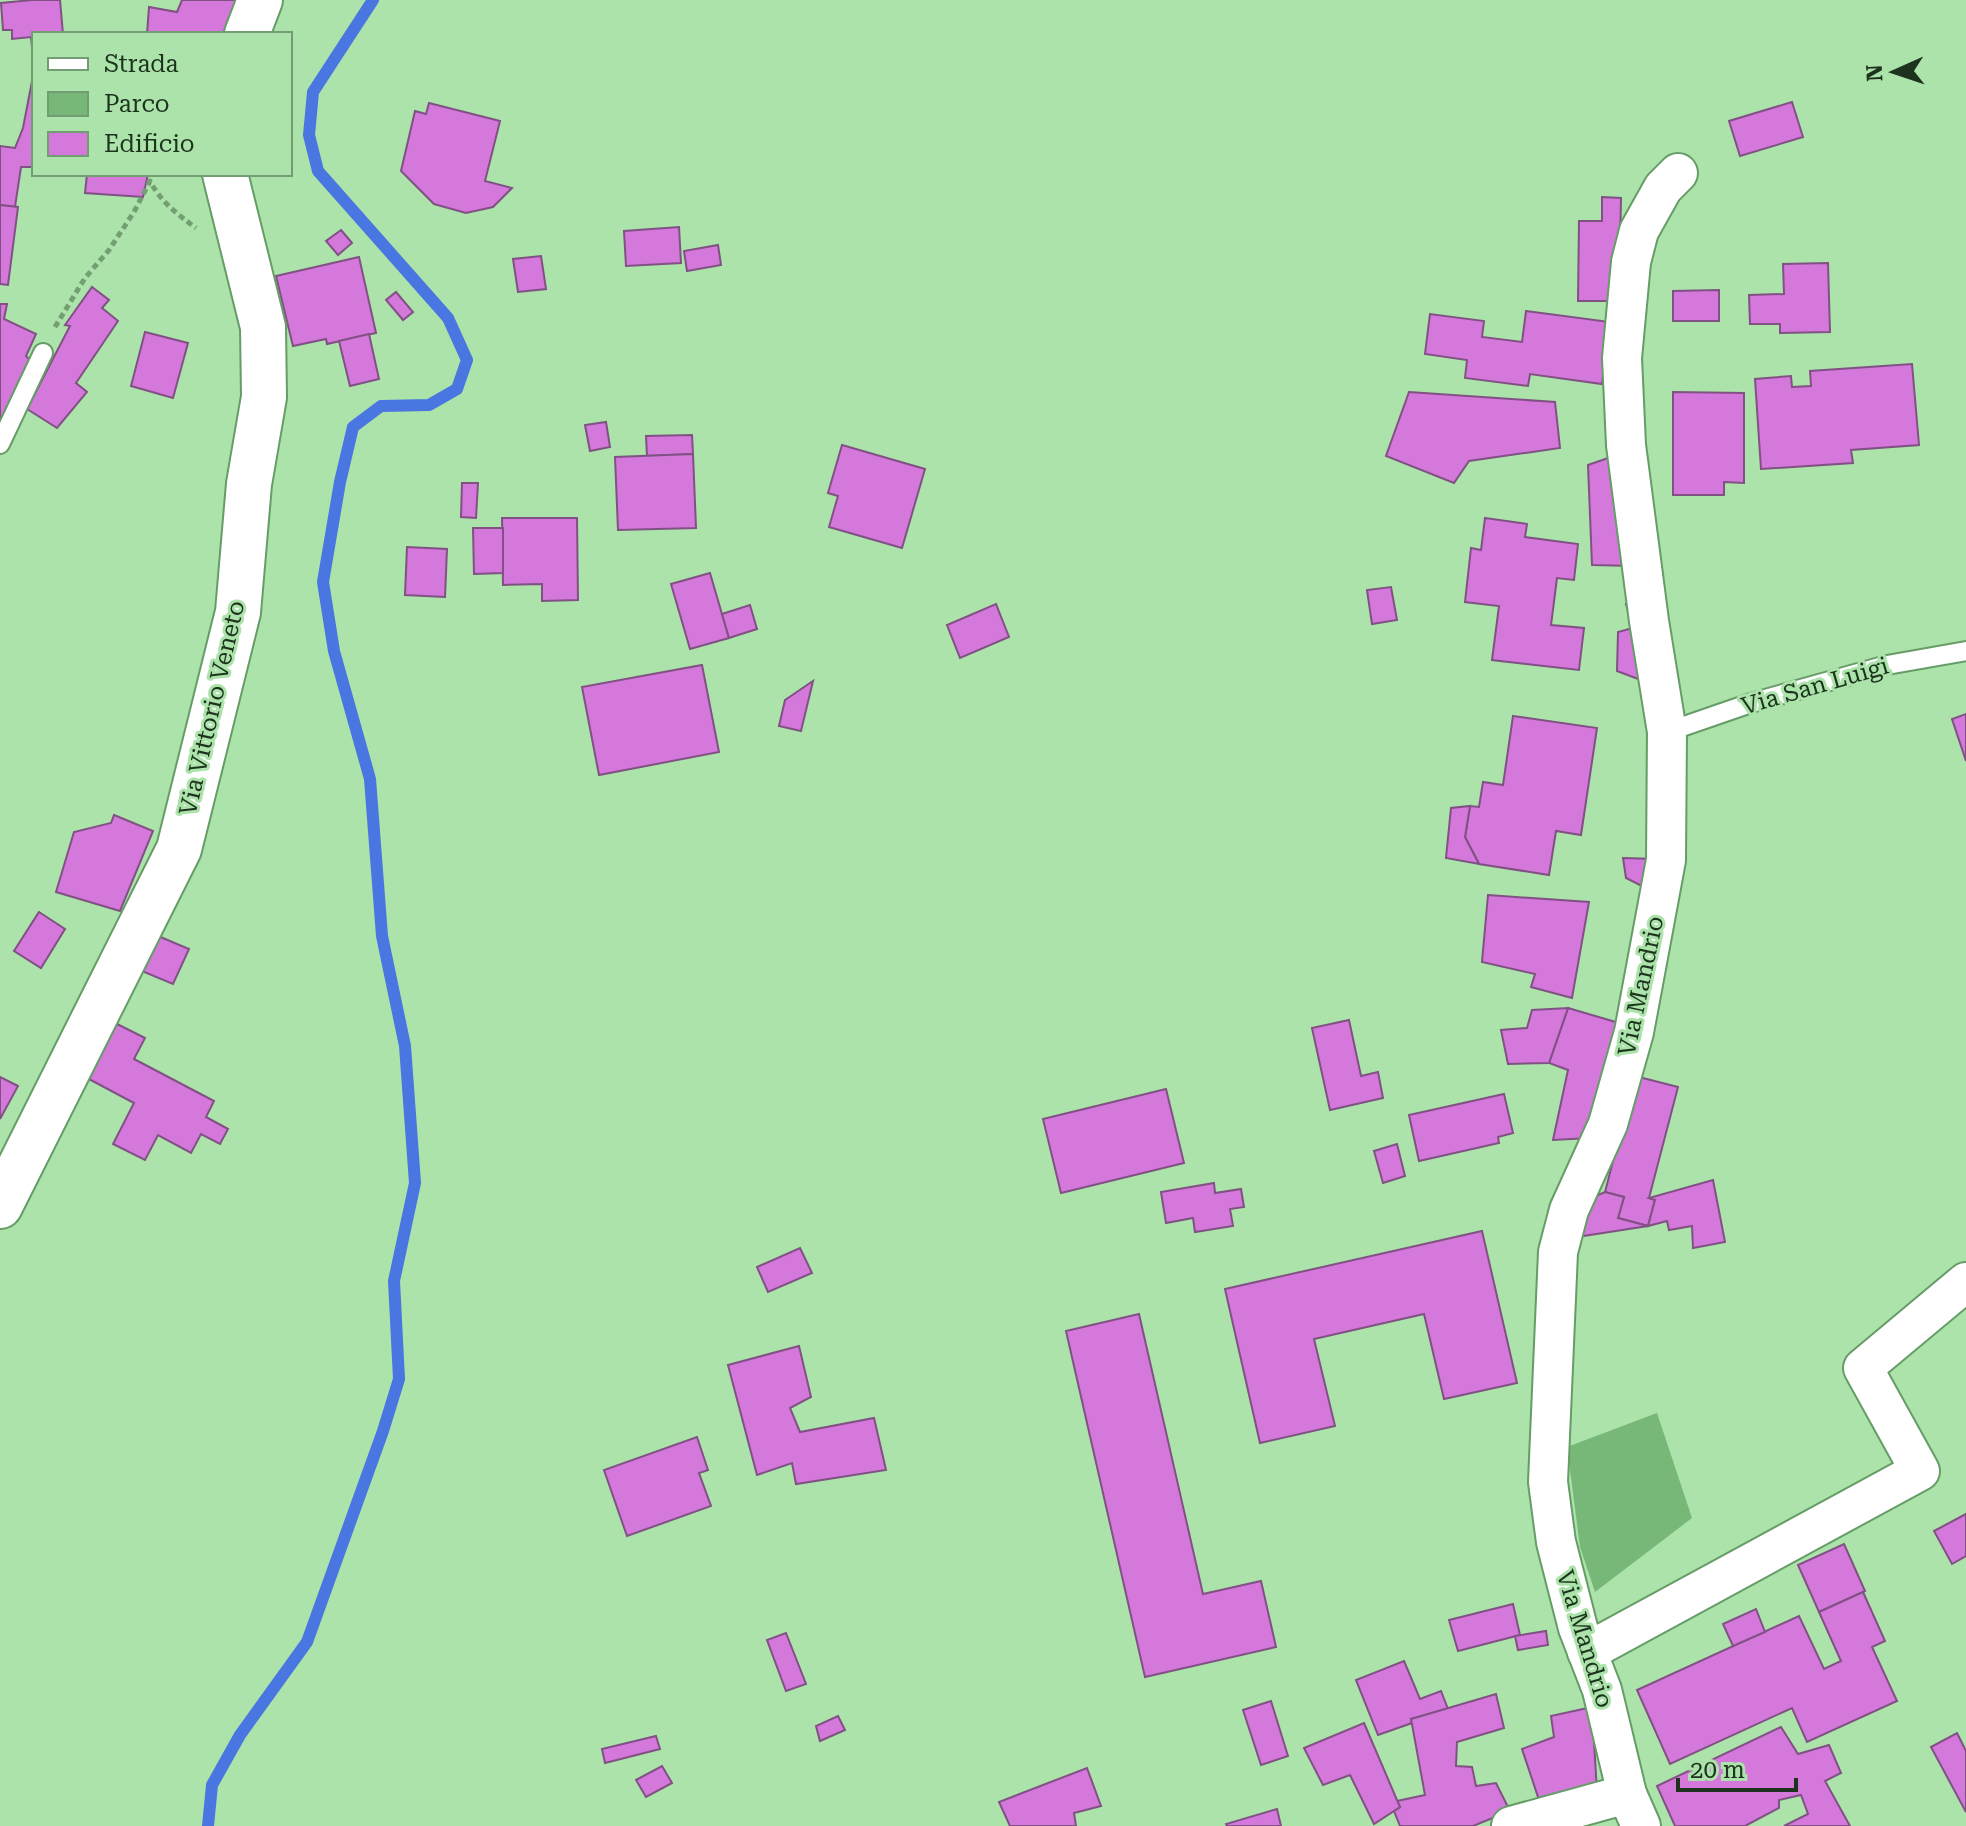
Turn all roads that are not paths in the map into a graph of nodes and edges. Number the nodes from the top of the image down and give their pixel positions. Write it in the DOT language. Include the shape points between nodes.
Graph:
graph roads {
  1 [pos="260,0"];
  2 [pos="248,32"];
  3 [pos="1678,173"];
  4 [pos="225,176"];
  5 [pos="43,353"];
  6 [pos="0,444"];
  7 [pos="1966,651"];
  8 [pos="1667,732"];
  9 [pos="0,1206"];
  10 [pos="1966,1282"];
  11 [pos="1587,1652"];
  12 [pos="1634,1810"];
  13 [pos="1511,1826"];
  1 -- 2 [label="street"];
  3 -- 8 [label="street, Via Mandrio" via="1663,188 1639,231 1622,358 1626,445"];
  4 -- 9 [label="street, Via Vittorio Veneto" via="263,327 264,397 249,484 238,612 179,849"];
  5 -- 6 [label="lane"];
  7 -- 8 [label="lane, Via San Luigi" via="1887,665"];
  8 -- 11 [label="street, Via Mandrio" via="1666,860 1634,1032 1608,1124 1569,1210 1558,1252 1548,1482 1556,1542"];
  10 -- 11 [label="street" via="1863,1368 1920,1471"];
  11 -- 12 [label="street, Via Mandrio"];
  12 -- 13 [label="street"];
}
